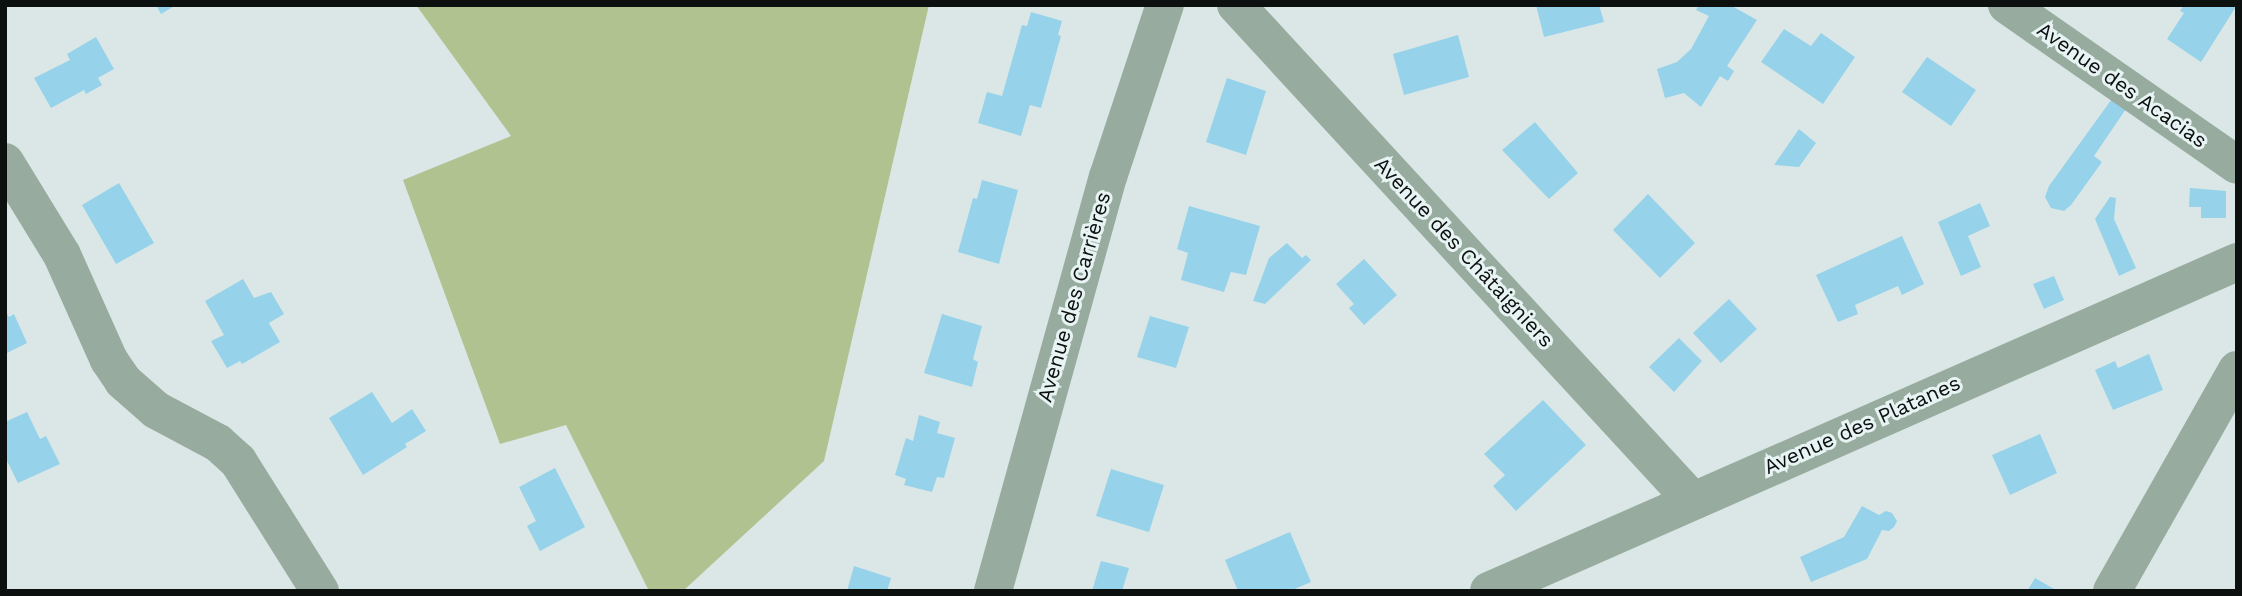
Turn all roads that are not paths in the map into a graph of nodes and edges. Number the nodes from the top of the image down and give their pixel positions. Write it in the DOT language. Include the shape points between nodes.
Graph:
graph roads {
  1 [pos="1165,5"];
  2 [pos="1236,5"];
  3 [pos="2007,5"];
  4 [pos="5,162"];
  5 [pos="2237,165"];
  6 [pos="2237,262"];
  7 [pos="2237,370"];
  8 [pos="1692,500"];
  9 [pos="320,591"];
  10 [pos="993,591"];
  11 [pos="1489,591"];
  12 [pos="2112,591"];
  1 -- 10 [label="street, Avenue des Carrières" via="1108,177"];
  2 -- 8 [label="street, Avenue des Châtaigniers"];
  3 -- 5 [label="street, Avenue des Acacias"];
  4 -- 9 [label="street" via="62,255 123,382 156,410 218,443 237,461"];
  6 -- 8 [label="street, Avenue des Platanes"];
  7 -- 12 [label="street"];
  8 -- 11 [label="street, Avenue des Platanes"];
}
